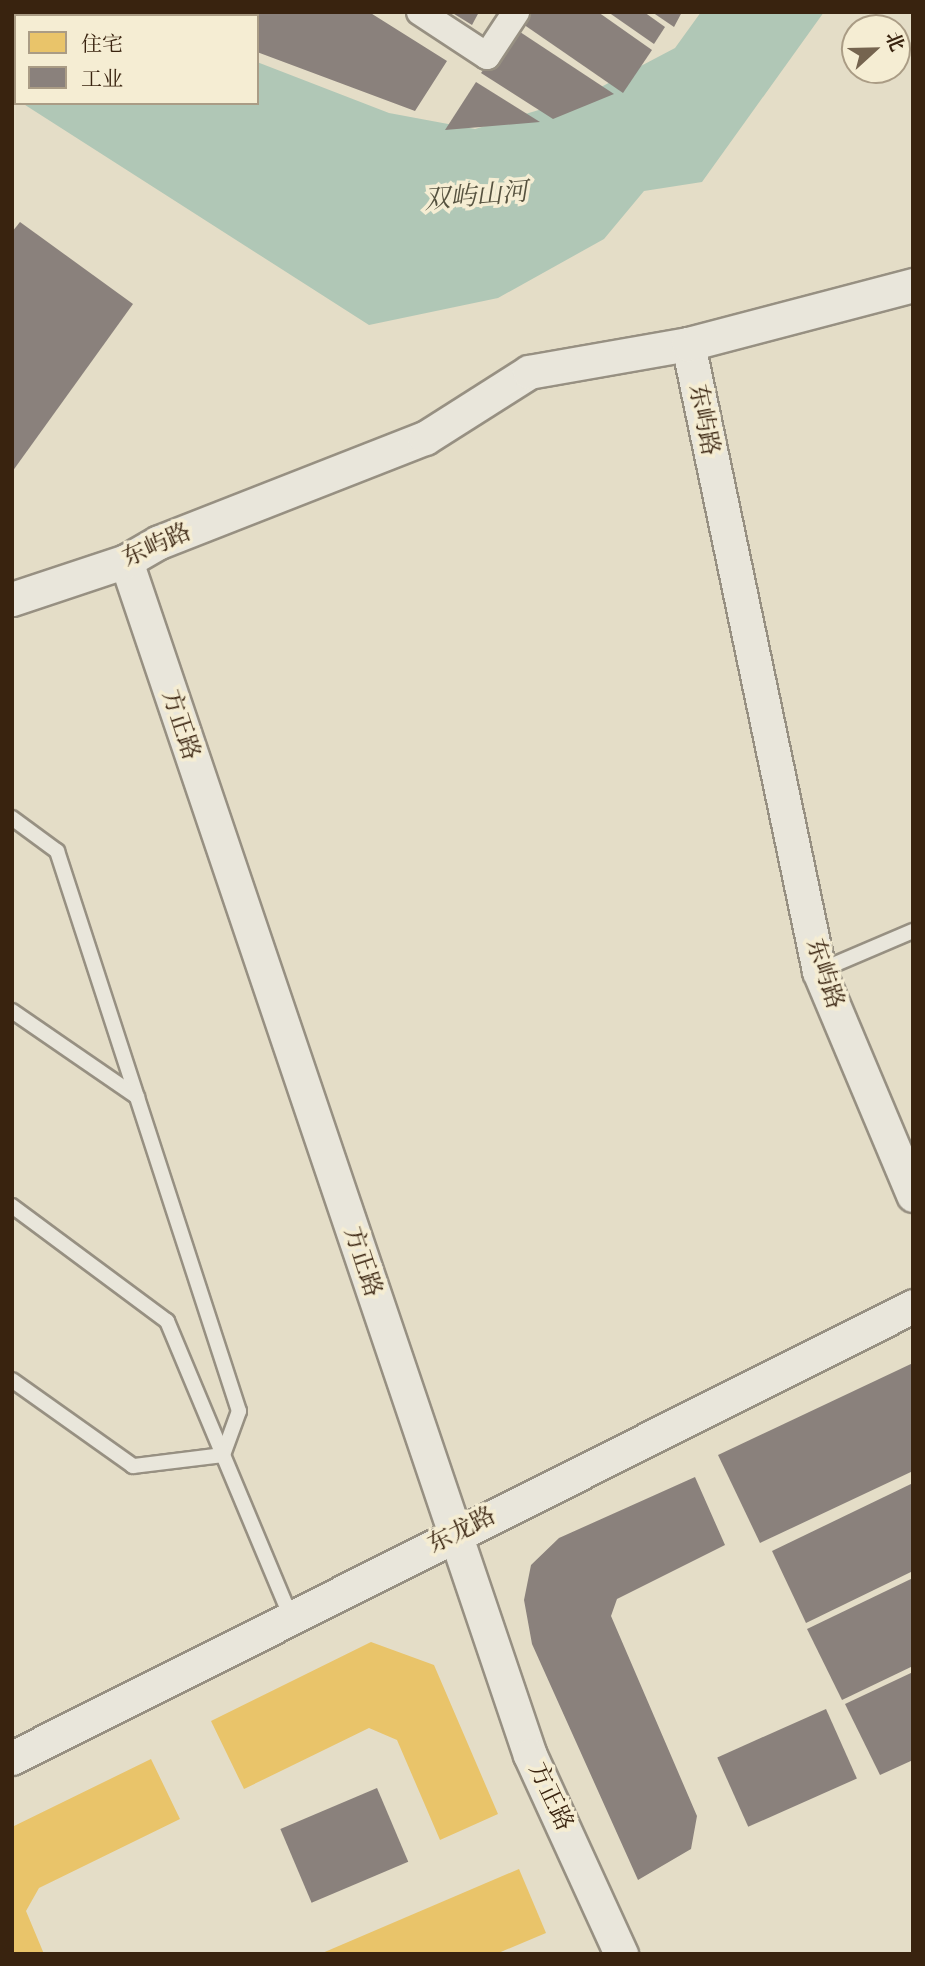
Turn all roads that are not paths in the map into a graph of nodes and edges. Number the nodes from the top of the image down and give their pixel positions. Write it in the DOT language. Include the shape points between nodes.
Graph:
graph roads {
  1 [pos="420,12"];
  2 [pos="516,12"];
  3 [pos="913,285"];
  4 [pos="688,344"];
  5 [pos="126,561"];
  6 [pos="12,599"];
  7 [pos="12,818"];
  8 [pos="913,931"];
  9 [pos="818,971"];
  10 [pos="12,1011"];
  11 [pos="137,1097"];
  12 [pos="913,1195"];
  13 [pos="12,1206"];
  14 [pos="913,1306"];
  15 [pos="12,1380"];
  16 [pos="223,1455"];
  17 [pos="453,1535"];
  18 [pos="291,1617"];
  19 [pos="12,1758"];
  20 [pos="621,1954"];
  1 -- 2 [label="street" via="486,56"];
  3 -- 4 [label="street"];
  4 -- 5 [label="street, 东屿路" via="529,372 425,438 159,542"];
  4 -- 9 [label="street, 东屿路"];
  5 -- 6 [label="street, 东屿路"];
  5 -- 17 [label="street, 方正路"];
  7 -- 11 [label="lane" via="57,851"];
  8 -- 9 [label="lane"];
  9 -- 12 [label="street, 东屿路"];
  10 -- 11 [label="lane"];
  11 -- 16 [label="lane" via="239,1411"];
  13 -- 16 [label="lane" via="167,1321"];
  14 -- 17 [label="street, 东龙路"];
  15 -- 16 [label="lane" via="133,1466"];
  16 -- 18 [label="lane"];
  17 -- 18 [label="street, 东龙路"];
  17 -- 20 [label="street, 方正路" via="530,1755"];
  18 -- 19 [label="street, 东龙路"];
}
